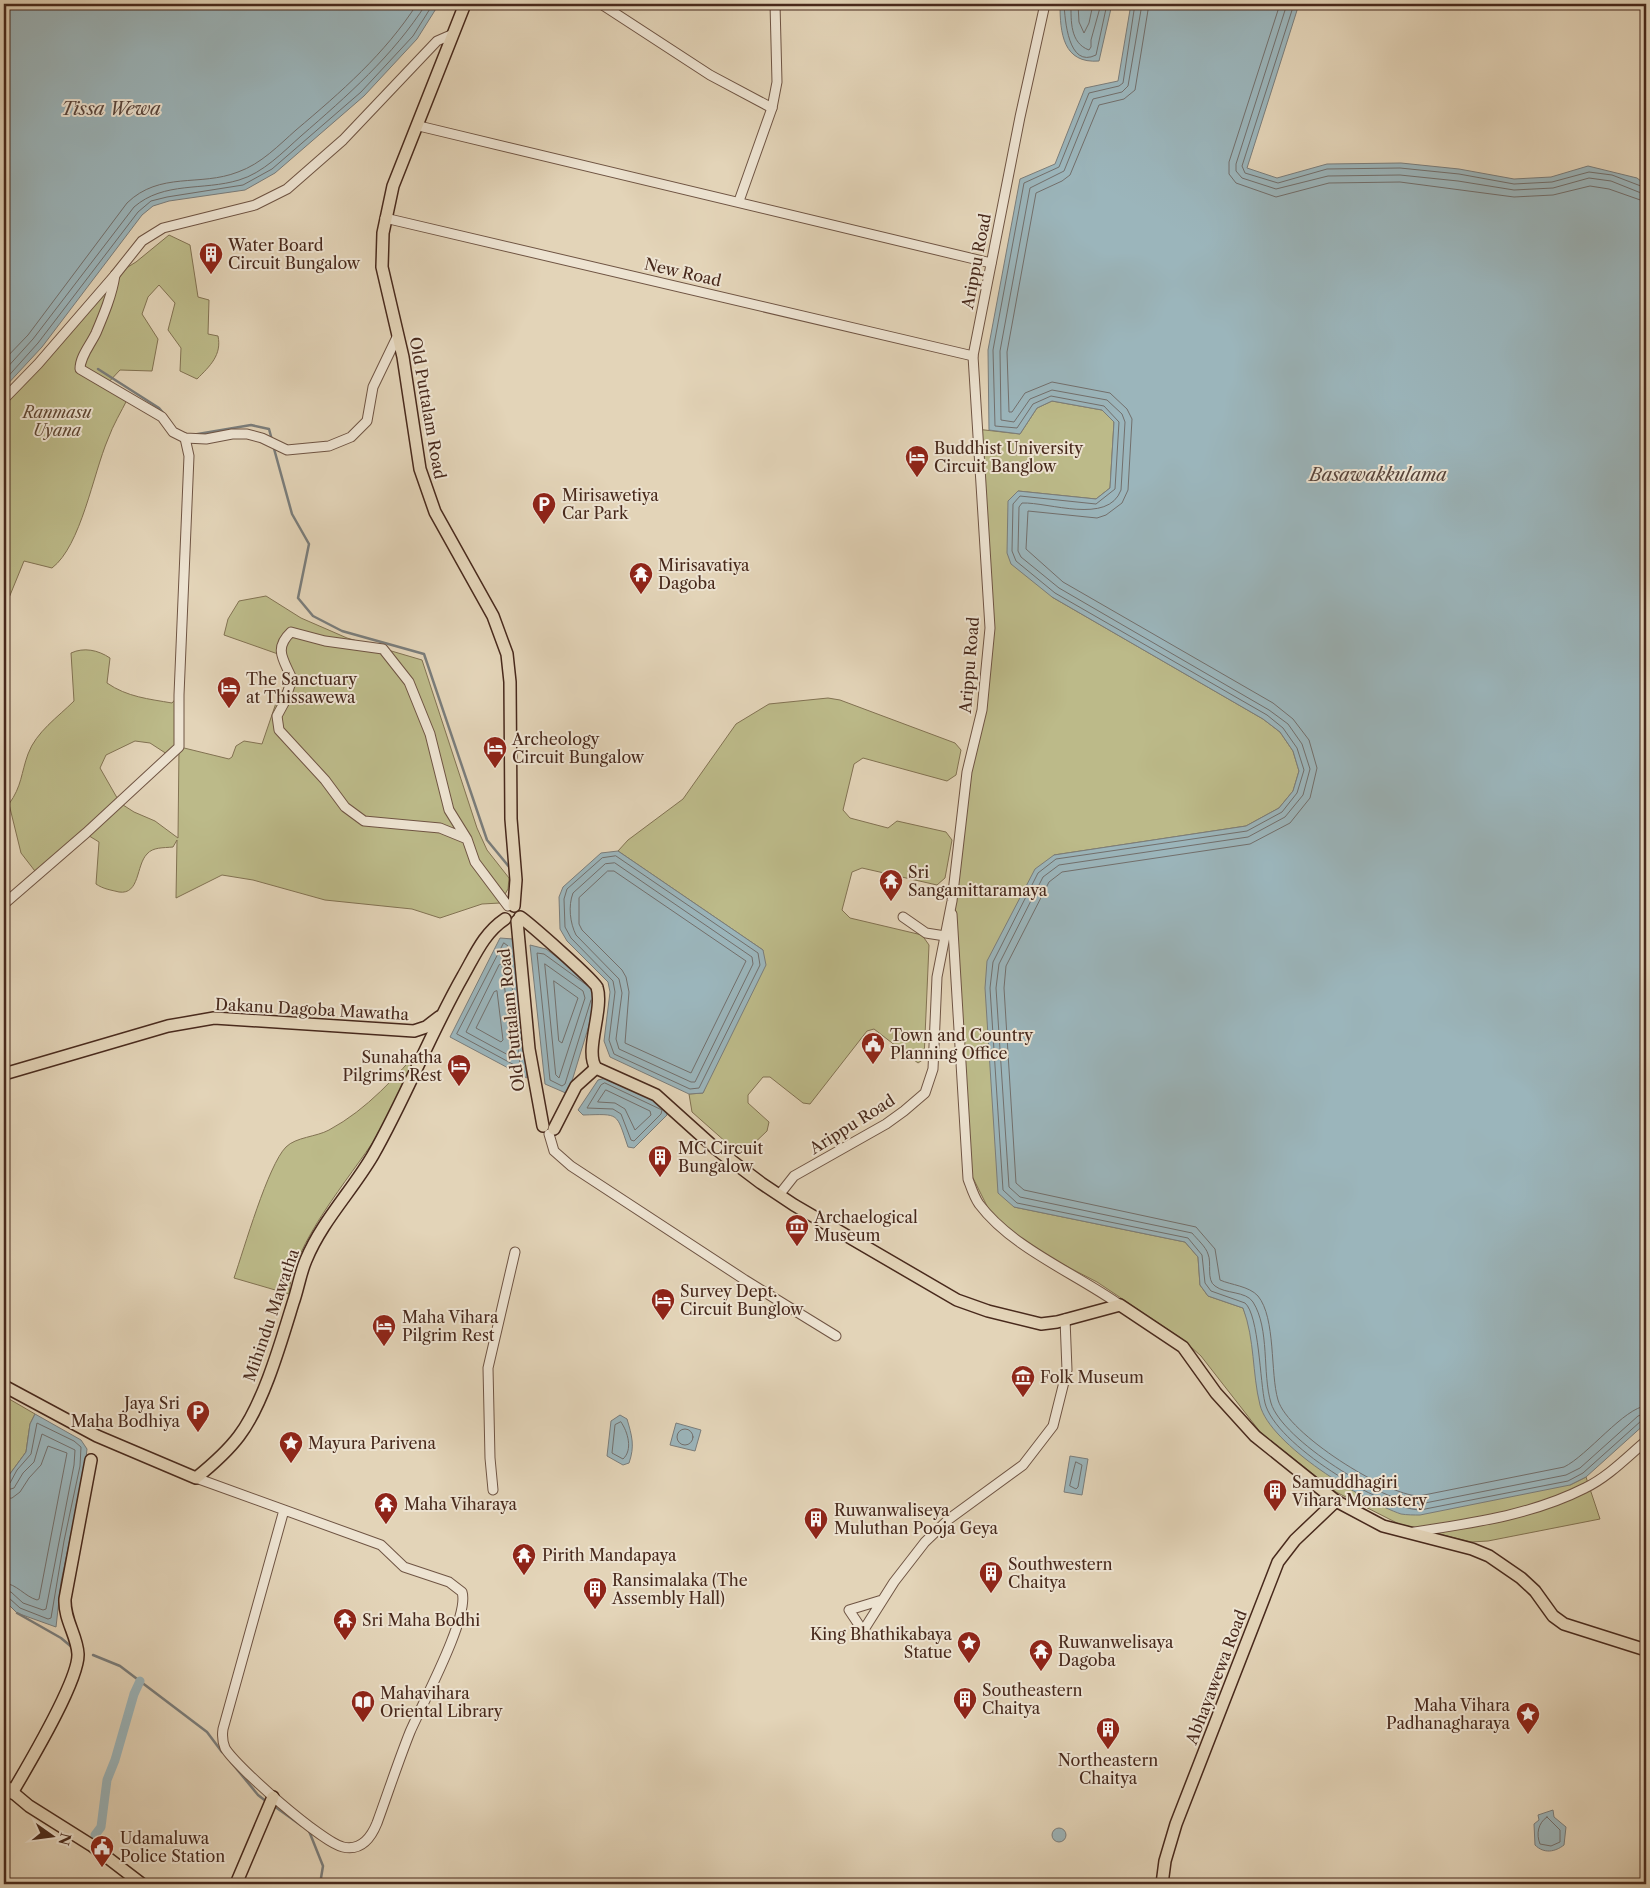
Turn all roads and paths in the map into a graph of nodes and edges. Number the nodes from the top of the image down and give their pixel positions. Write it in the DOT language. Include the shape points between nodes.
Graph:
graph roads {
  1 [pos="465,4"];
  2 [pos="601,4"];
  3 [pos="775,4"];
  4 [pos="1046,4"];
  5 [pos="453,34"];
  6 [pos="772,108"];
  7 [pos="418,126"];
  8 [pos="739,202"];
  9 [pos="385,218"];
  10 [pos="991,263"];
  11 [pos="115,276"];
  12 [pos="398,335"];
  13 [pos="973,356"];
  14 [pos="4,399"];
  15 [pos="185,438"];
  16 [pos="466,839"];
  17 [pos="952,901"];
  18 [pos="4,904"];
  19 [pos="511,906"];
  20 [pos="903,917"];
  21 [pos="504,919"];
  22 [pos="518,919"];
  23 [pos="945,936"];
  24 [pos="440,1015"];
  25 [pos="596,1068"];
  26 [pos="4,1074"];
  27 [pos="549,1124"];
  28 [pos="779,1195"];
  29 [pos="515,1252"];
  30 [pos="1120,1305"];
  31 [pos="1065,1319"];
  32 [pos="836,1336"];
  33 [pos="4,1386"];
  34 [pos="1646,1441"];
  35 [pos="91,1460"];
  36 [pos="196,1478"];
  37 [pos="493,1490"];
  38 [pos="1336,1501"];
  39 [pos="284,1510"];
  40 [pos="1406,1534"];
  41 [pos="882,1600"];
  42 [pos="1646,1650"];
  43 [pos="8,1789"];
  44 [pos="273,1797"];
  45 [pos="142,1884"];
  46 [pos="236,1884"];
  47 [pos="1162,1884"];
  1 -- 5 [label="main road, Old Puttalam Road"];
  2 -- 6 [label="street" via="710,75"];
  3 -- 6 [label="street" via="777,82"];
  4 -- 10 [label="street, Arippu Road"];
  5 -- 7 [label="main road, Old Puttalam Road"];
  5 -- 11 [label="street" via="436,41 348,134 287,189 255,205 163,228 142,240"];
  6 -- 8 [label="street"];
  7 -- 8 [label="street"];
  7 -- 9 [label="main road, Old Puttalam Road" via="397,172"];
  8 -- 10 [label="street"];
  9 -- 12 [label="main road, Old Puttalam Road" via="382,267"];
  9 -- 13 [label="street, New Road"];
  10 -- 13 [label="street, Arippu Road"];
  11 -- 14 [label="street"];
  11 -- 15 [label="street" via="103,315 80,362 80,369 162,417 173,432"];
  12 -- 15 [label="street" via="374,387 367,421 351,437 329,446 287,450 247,434"];
  12 -- 19 [label="main road, Old Puttalam Road" via="424,484 443,527 493,616 507,654 511,819 516,880"];
  13 -- 17 [label="street, Arippu Road" via="990,628 982,710 967,772"];
  15 -- 18 [label="street" via="189,456 179,747 86,834"];
  16 -- 16 [label="street" via="449,810 430,734 409,682 382,649 325,641 291,632 282,640 280,652 292,679 277,716 279,730 345,806 364,821 440,828"];
  16 -- 19 [label="street" via="475,862"];
  17 -- 23 [label="street, Arippu Road"];
  17 -- 30 [label="street" via="968,1179 978,1202 1016,1240"];
  19 -- 21 [label="main road" via="504,910"];
  19 -- 22 [label="main road" via="520,912"];
  20 -- 23 [label="street" via="926,932"];
  21 -- 22 [label="main road" via="509,922"];
  21 -- 24 [label="main road, Mihindu Mawatha" via="484,937"];
  22 -- 25 [label="main road" via="531,924 562,956 596,983 600,1001 593,1055"];
  22 -- 27 [label="main road, Old Puttalam Road" via="529,1049"];
  23 -- 28 [label="street, Arippu Road" via="936,977 933,1069 925,1093 886,1124 794,1176"];
  24 -- 26 [label="main road, Dakanu Dagoba Mawatha" via="432,1023 414,1031 233,1018 197,1020"];
  24 -- 36 [label="main road, Mihindu Mawatha" via="379,1144 325,1223 308,1254 254,1412 231,1446"];
  25 -- 27 [label="main road" via="576,1086"];
  25 -- 28 [label="main road" via="656,1095 722,1154"];
  27 -- 32 [label="street" via="554,1150 572,1166"];
  28 -- 31 [label="main road" via="957,1300 988,1312 1033,1323 1048,1324"];
  29 -- 37 [label="street" via="488,1368"];
  30 -- 31 [label="main road"];
  30 -- 38 [label="main road" via="1183,1347 1216,1393 1255,1436"];
  31 -- 41 [label="street" via="1067,1370 1053,1426 1023,1464 949,1519 924,1542"];
  33 -- 36 [label="main road" via="97,1436"];
  34 -- 40 [label="street" via="1586,1488 1542,1506"];
  35 -- 43 [label="main road" via="65,1599 67,1620 77,1650 72,1679 30,1762"];
  36 -- 39 [label="street"];
  38 -- 40 [label="main road" via="1368,1520"];
  38 -- 47 [label="main road, Abhayawewa Road" via="1295,1540 1278,1562 1176,1824"];
  39 -- 44 [label="street" via="222,1737 232,1759"];
  39 -- 44 [label="street" via="381,1545 404,1567 455,1584 462,1592 463,1603 372,1836 366,1842 351,1847 335,1844"];
  40 -- 42 [label="main road" via="1490,1556 1521,1578 1553,1616 1564,1624"];
  43 -- 45 [label="main road"];
  44 -- 46 [label="main road"];
}
